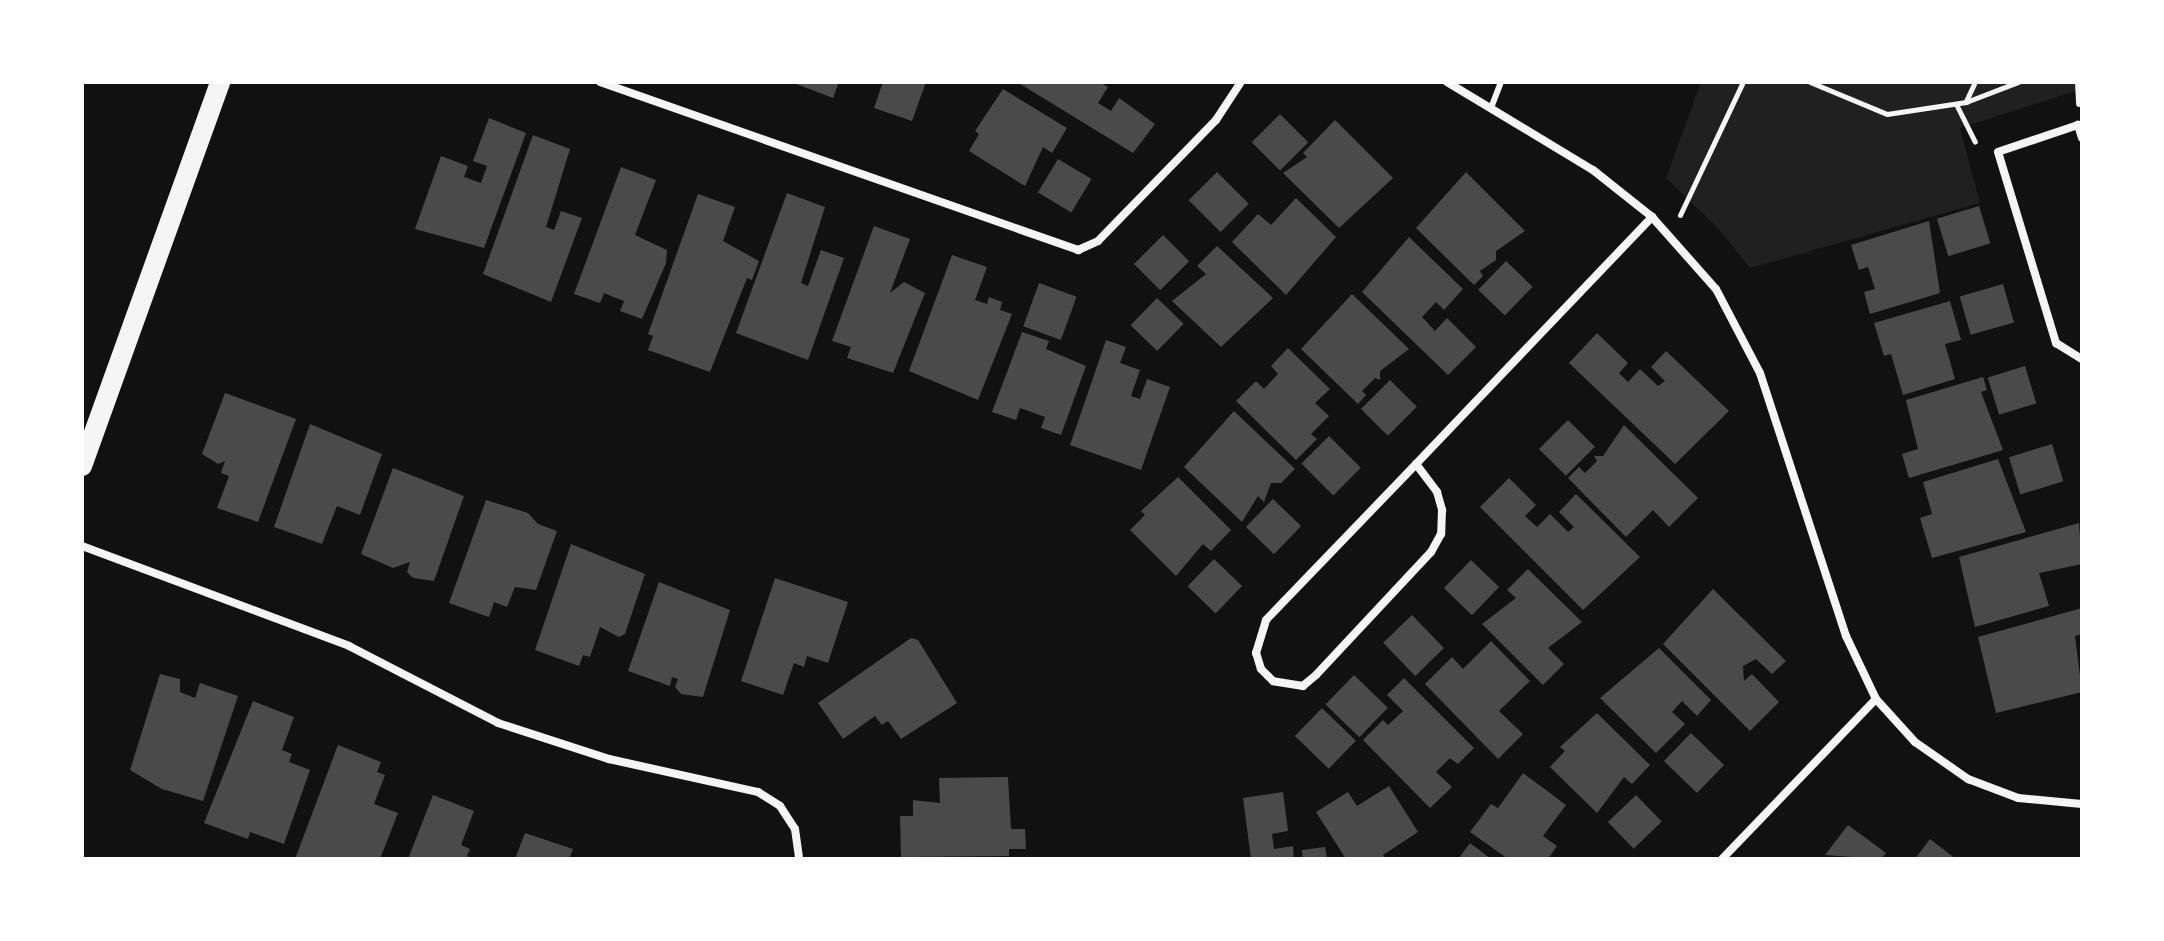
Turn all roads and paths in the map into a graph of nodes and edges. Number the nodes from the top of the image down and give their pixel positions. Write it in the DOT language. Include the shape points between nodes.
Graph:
graph roads {
  1 [pos="220,82"];
  2 [pos="600,82"];
  3 [pos="1241,82"];
  4 [pos="1447,82"];
  5 [pos="1501,82"];
  6 [pos="1743,82"];
  7 [pos="1810,82"];
  8 [pos="1975,82"];
  9 [pos="2018,82"];
  10 [pos="1966,102"];
  11 [pos="1956,104"];
  12 [pos="1491,108"];
  13 [pos="2082,138"];
  14 [pos="1998,152"];
  15 [pos="1652,217"];
  16 [pos="1668,234"];
  17 [pos="2082,359"];
  18 [pos="1416,464"];
  19 [pos="82,466"];
  20 [pos="82,546"];
  21 [pos="1876,699"];
  22 [pos="2082,804"];
  23 [pos="799,859"];
  24 [pos="1722,859"];
  1 -- 19 [label="main road"];
  2 -- 3 [label="street" via="1078,250 1098,241 1216,120"];
  4 -- 12 [label="street"];
  5 -- 12 [label="lane"];
  6 -- 16 [label="path" via="1696,188"];
  7 -- 11 [label="path" via="1887,114"];
  8 -- 10 [label="path"];
  9 -- 10 [label="path"];
  10 -- 11 [label="path"];
  11 -- 14 [label="path" via="1971,140"];
  12 -- 15 [label="street" via="1593,170"];
  13 -- 14 [label="street" via="2078,125"];
  14 -- 17 [label="street" via="2056,343"];
  15 -- 16 [label="street"];
  15 -- 18 [label="street"];
  16 -- 21 [label="street" via="1716,289 1760,373 1846,636"];
  18 -- 18 [label="street" via="1437,492 1442,510 1441,534 1431,552 1303,686 1273,681 1261,669 1256,653 1266,620"];
  20 -- 23 [label="street" via="349,646 498,723 609,759 758,792 780,806 795,829"];
  21 -- 22 [label="street" via="1915,742 1968,779 2018,798"];
  21 -- 24 [label="street"];
}
